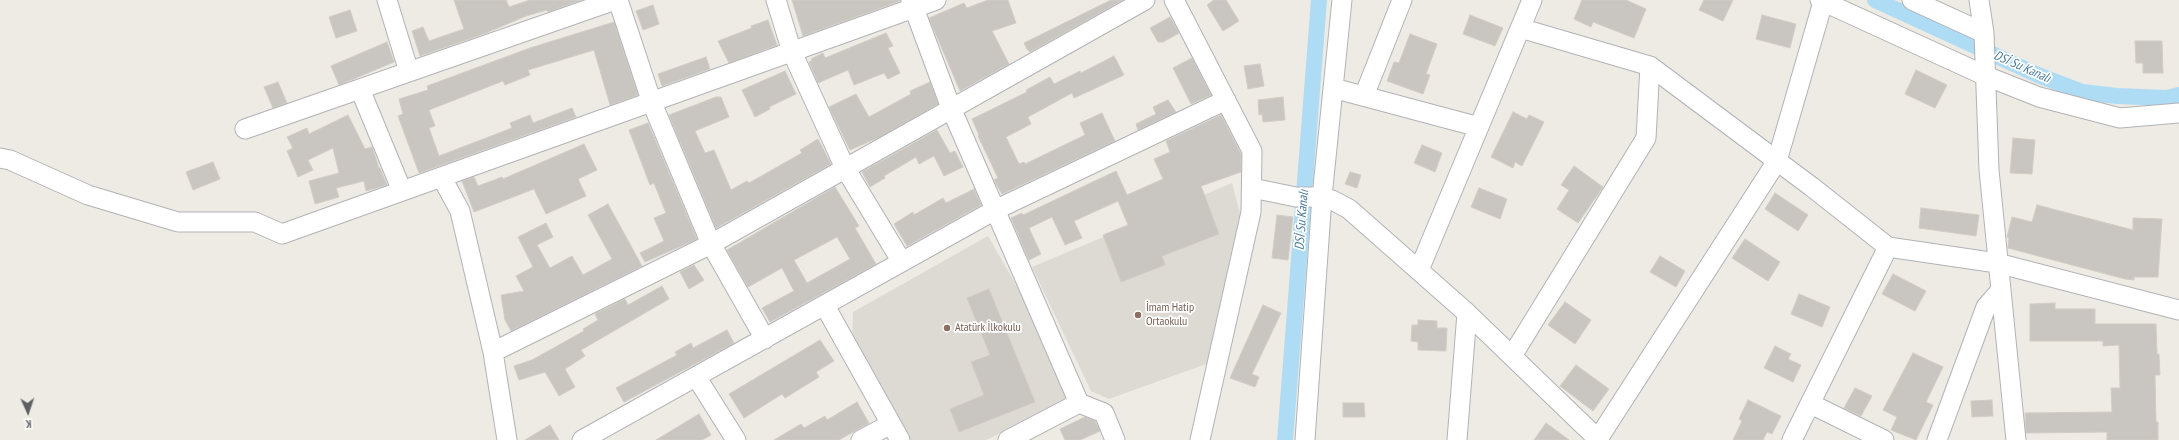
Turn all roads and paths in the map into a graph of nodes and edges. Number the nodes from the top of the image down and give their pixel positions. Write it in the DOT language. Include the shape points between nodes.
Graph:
graph roads {
  1 [pos="387,0"];
  2 [pos="615,0"];
  3 [pos="618,0"];
  4 [pos="776,0"];
  5 [pos="936,0"];
  6 [pos="1145,0"];
  7 [pos="1174,0"];
  8 [pos="1342,0"];
  9 [pos="1402,0"];
  10 [pos="1532,0"];
  11 [pos="1912,0"];
  12 [pos="1979,0"];
  13 [pos="1821,1"];
  14 [pos="912,4"];
  15 [pos="1520,28"];
  16 [pos="1984,33"];
  17 [pos="792,52"];
  18 [pos="1650,66"];
  19 [pos="1986,68"];
  20 [pos="409,72"];
  21 [pos="1333,88"];
  22 [pos="360,89"];
  23 [pos="1364,96"];
  24 [pos="1226,100"];
  25 [pos="652,103"];
  26 [pos="951,108"];
  27 [pos="2179,113"];
  28 [pos="1478,127"];
  29 [pos="245,129"];
  30 [pos="0,158"];
  31 [pos="1777,161"];
  32 [pos="845,168"];
  33 [pos="442,178"];
  34 [pos="1252,188"];
  35 [pos="402,191"];
  36 [pos="1322,196"];
  37 [pos="995,210"];
  38 [pos="711,244"];
  39 [pos="1888,247"];
  40 [pos="902,262"];
  41 [pos="1997,263"];
  42 [pos="1419,270"];
  43 [pos="2000,291"];
  44 [pos="824,306"];
  45 [pos="2179,310"];
  46 [pos="1467,313"];
  47 [pos="765,340"];
  48 [pos="493,352"];
  49 [pos="1512,356"];
  50 [pos="697,378"];
  51 [pos="1079,403"];
  52 [pos="1810,404"];
  53 [pos="891,424"];
  54 [pos="507,440"];
  55 [pos="582,440"];
  56 [pos="736,440"];
  57 [pos="861,440"];
  58 [pos="900,440"];
  59 [pos="1008,440"];
  60 [pos="1115,440"];
  61 [pos="1200,440"];
  62 [pos="1305,440"];
  63 [pos="1457,440"];
  64 [pos="1598,440"];
  65 [pos="1792,440"];
  66 [pos="1884,440"];
  67 [pos="1937,440"];
  68 [pos="2016,440"];
  1 -- 20 [label="street"];
  2 -- 20 [label="street"];
  3 -- 25 [label="street"];
  4 -- 17 [label="street"];
  5 -- 14 [label="street"];
  6 -- 26 [label="street"];
  7 -- 24 [label="street"];
  8 -- 21 [label="street"];
  9 -- 23 [label="street"];
  10 -- 15 [label="street"];
  11 -- 16 [label="street"];
  12 -- 16 [label="street"];
  13 -- 19 [label="street"];
  13 -- 31 [label="street"];
  14 -- 17 [label="street"];
  14 -- 26 [label="street"];
  15 -- 18 [label="street"];
  15 -- 28 [label="street"];
  16 -- 19 [label="street"];
  17 -- 25 [label="street"];
  17 -- 32 [label="street"];
  18 -- 31 [label="street"];
  18 -- 49 [label="street" via="1646,138"];
  19 -- 27 [label="street" via="2039,97 2120,118"];
  19 -- 41 [label="street" via="1989,170"];
  20 -- 22 [label="street"];
  21 -- 23 [label="street"];
  21 -- 36 [label="street"];
  22 -- 29 [label="street"];
  22 -- 35 [label="street"];
  23 -- 28 [label="street"];
  24 -- 34 [label="street" via="1252,151"];
  24 -- 37 [label="street"];
  25 -- 33 [label="street"];
  25 -- 38 [label="street"];
  26 -- 32 [label="street"];
  26 -- 37 [label="street"];
  28 -- 42 [label="street"];
  30 -- 35 [label="street" via="10,160 88,195 178,222 255,222 282,234"];
  31 -- 39 [label="street"];
  31 -- 64 [label="street"];
  32 -- 38 [label="street"];
  32 -- 40 [label="street"];
  33 -- 35 [label="street"];
  33 -- 48 [label="street" via="460,211"];
  34 -- 36 [label="street" via="1296,197"];
  34 -- 61 [label="street" via="1251,212"];
  36 -- 42 [label="street" via="1348,209"];
  36 -- 62 [label="street"];
  37 -- 40 [label="street"];
  37 -- 51 [label="street"];
  38 -- 47 [label="street"];
  38 -- 48 [label="street"];
  39 -- 41 [label="street"];
  39 -- 52 [label="street"];
  40 -- 44 [label="street"];
  41 -- 43 [label="street"];
  41 -- 45 [label="street"];
  42 -- 46 [label="street"];
  43 -- 67 [label="street" via="1986,307"];
  43 -- 68 [label="street"];
  44 -- 47 [label="street"];
  44 -- 53 [label="street"];
  46 -- 49 [label="street"];
  46 -- 63 [label="street"];
  47 -- 50 [label="street"];
  48 -- 54 [label="street"];
  49 -- 64 [label="street"];
  50 -- 55 [label="street"];
  50 -- 56 [label="street"];
  51 -- 59 [label="street"];
  51 -- 60 [label="street" via="1104,414"];
  52 -- 65 [label="street"];
  52 -- 66 [label="street"];
  53 -- 57 [label="street"];
  53 -- 58 [label="street"];
}
